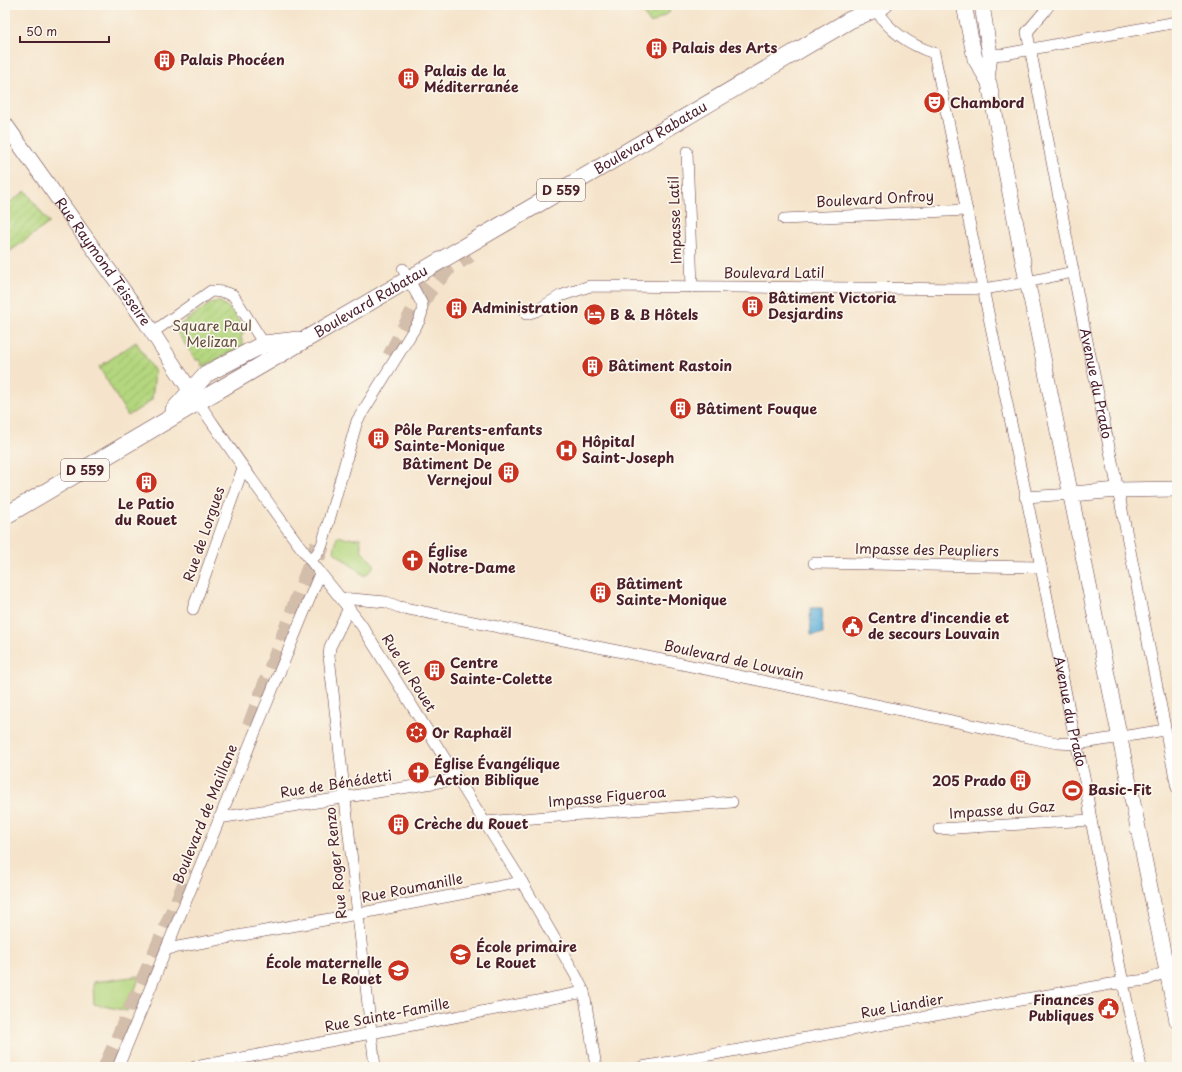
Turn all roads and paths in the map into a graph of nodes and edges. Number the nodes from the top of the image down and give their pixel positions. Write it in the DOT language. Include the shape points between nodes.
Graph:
graph roads {
  1 [pos="964,5"];
  2 [pos="982,5"];
  3 [pos="1049,5"];
  4 [pos="875,7"];
  5 [pos="1177,22"];
  6 [pos="1030,49"];
  7 [pos="990,55"];
  8 [pos="987,79"];
  9 [pos="5,124"];
  10 [pos="687,152"];
  11 [pos="967,210"];
  12 [pos="784,219"];
  13 [pos="1073,272"];
  14 [pos="406,274"];
  15 [pos="1027,282"];
  16 [pos="692,287"];
  17 [pos="983,289"];
  18 [pos="526,314"];
  19 [pos="152,332"];
  20 [pos="304,339"];
  21 [pos="264,344"];
  22 [pos="221,389"];
  23 [pos="194,396"];
  24 [pos="243,468"];
  25 [pos="1177,489"];
  26 [pos="1118,490"];
  27 [pos="1072,494"];
  28 [pos="1026,497"];
  29 [pos="5,516"];
  30 [pos="310,560"];
  31 [pos="814,563"];
  32 [pos="1041,567"];
  33 [pos="320,573"];
  34 [pos="341,598"];
  35 [pos="349,608"];
  36 [pos="193,609"];
  37 [pos="1165,730"];
  38 [pos="1120,737"];
  39 [pos="1076,744"];
  40 [pos="1174,759"];
  41 [pos="458,779"];
  42 [pos="1177,788"];
  43 [pos="344,798"];
  44 [pos="732,802"];
  45 [pos="219,818"];
  46 [pos="1091,820"];
  47 [pos="485,822"];
  48 [pos="939,829"];
  49 [pos="522,882"];
  50 [pos="357,914"];
  51 [pos="167,949"];
  52 [pos="1177,956"];
  53 [pos="1167,971"];
  54 [pos="1123,982"];
  55 [pos="584,992"];
  56 [pos="1177,1021"];
  57 [pos="371,1033"];
  58 [pos="118,1067"];
  59 [pos="195,1067"];
  60 [pos="375,1067"];
  61 [pos="596,1067"];
  62 [pos="642,1067"];
  63 [pos="1141,1067"];
  1 -- 8 [label="main road" via="975,59"];
  2 -- 7 [label="main road"];
  3 -- 6 [label="street, Avenue du Prado" via="1027,32"];
  4 -- 11 [label="street, Avenue du Prado" via="902,39 934,53"];
  4 -- 14 [label="main road, Boulevard Rabatau / D 559"];
  5 -- 6 [label="street"];
  6 -- 7 [label="street"];
  6 -- 13 [label="street, Avenue du Prado"];
  7 -- 8 [label="main road"];
  8 -- 15 [label="main road"];
  9 -- 19 [label="main road, Rue Raymond Teisseire"];
  10 -- 16 [label="street, Impasse Latil"];
  11 -- 12 [label="street, Boulevard Onfroy"];
  11 -- 17 [label="street, Avenue du Prado"];
  13 -- 15 [label="street"];
  13 -- 26 [label="street, Avenue du Prado"];
  14 -- 20 [label="main road, Boulevard Rabatau / D 559"];
  14 -- 30 [label="street" via="422,304 419,321 357,421 322,545"];
  15 -- 17 [label="street, Boulevard Latil"];
  15 -- 27 [label="main road"];
  16 -- 17 [label="street, Boulevard Latil"];
  16 -- 18 [label="street, Boulevard Latil" via="590,286 560,296 536,311"];
  17 -- 28 [label="street, Avenue du Prado"];
  19 -- 21 [label="street" via="211,291 223,292 233,296"];
  19 -- 23 [label="main road, Rue Raymond Teisseire"];
  20 -- 21 [label="main road, Boulevard Rabatau / D 559"];
  20 -- 22 [label="main road, Boulevard Rabatau / D 559"];
  21 -- 22 [label="street, Boulevard Rabatau" via="255,360"];
  21 -- 23 [label="main road, Boulevard Rabatau / D 559" via="206,374"];
  22 -- 23 [label="main road, Boulevard Rabatau / D 559"];
  23 -- 24 [label="street, Rue du Rouet"];
  23 -- 29 [label="main road, Boulevard Rabatau / D 559" via="164,422"];
  24 -- 30 [label="street, Rue du Rouet"];
  24 -- 36 [label="street, Rue de Lorgues"];
  25 -- 26 [label="main road"];
  26 -- 27 [label="main road"];
  26 -- 37 [label="street, Avenue du Prado"];
  27 -- 28 [label="street"];
  27 -- 38 [label="main road"];
  28 -- 32 [label="street, Avenue du Prado"];
  30 -- 33 [label="street, Rue du Rouet"];
  31 -- 32 [label="street, Impasse des Peupliers"];
  32 -- 39 [label="street, Avenue du Prado"];
  33 -- 34 [label="street, Rue du Rouet"];
  33 -- 45 [label="street, Boulevard de Maillane"];
  34 -- 35 [label="street, Rue du Rouet"];
  34 -- 39 [label="street, Boulevard de Louvain" via="386,602 1057,743"];
  35 -- 41 [label="street, Rue du Rouet"];
  35 -- 43 [label="street, Rue Roger Renzo" via="330,647 329,656"];
  37 -- 38 [label="street"];
  37 -- 40 [label="street, Avenue du Prado"];
  38 -- 39 [label="street, Boulevard de Louvain"];
  38 -- 53 [label="main road"];
  39 -- 46 [label="street, Avenue du Prado"];
  40 -- 42 [label="street, Avenue du Prado"];
  41 -- 43 [label="street, Rue de Bénédetti"];
  41 -- 47 [label="street, Rue du Rouet"];
  43 -- 45 [label="street, Rue de Bénédetti"];
  43 -- 50 [label="street, Rue Roger Renzo"];
  44 -- 47 [label="street, Impasse Figueroa"];
  45 -- 51 [label="street, Boulevard de Maillane"];
  46 -- 48 [label="street, Impasse du Gaz"];
  46 -- 54 [label="street, Avenue du Prado"];
  47 -- 49 [label="street, Rue du Rouet"];
  49 -- 50 [label="street, Rue Roumanille"];
  49 -- 55 [label="street, Rue du Rouet"];
  50 -- 51 [label="street, Rue Roumanille"];
  50 -- 57 [label="street, Rue Roger Renzo"];
  51 -- 58 [label="street, Boulevard de Maillane"];
  52 -- 53 [label="street"];
  53 -- 54 [label="street, Rue Liandier" via="1147,980"];
  53 -- 56 [label="main road"];
  54 -- 62 [label="street, Rue Liandier"];
  54 -- 63 [label="street, Avenue du Prado"];
  55 -- 57 [label="street, Rue Sainte-Famille"];
  55 -- 61 [label="street, Rue du Rouet"];
  57 -- 59 [label="street, Rue Sainte-Famille"];
  57 -- 60 [label="street, Rue Roger Renzo"];
}
